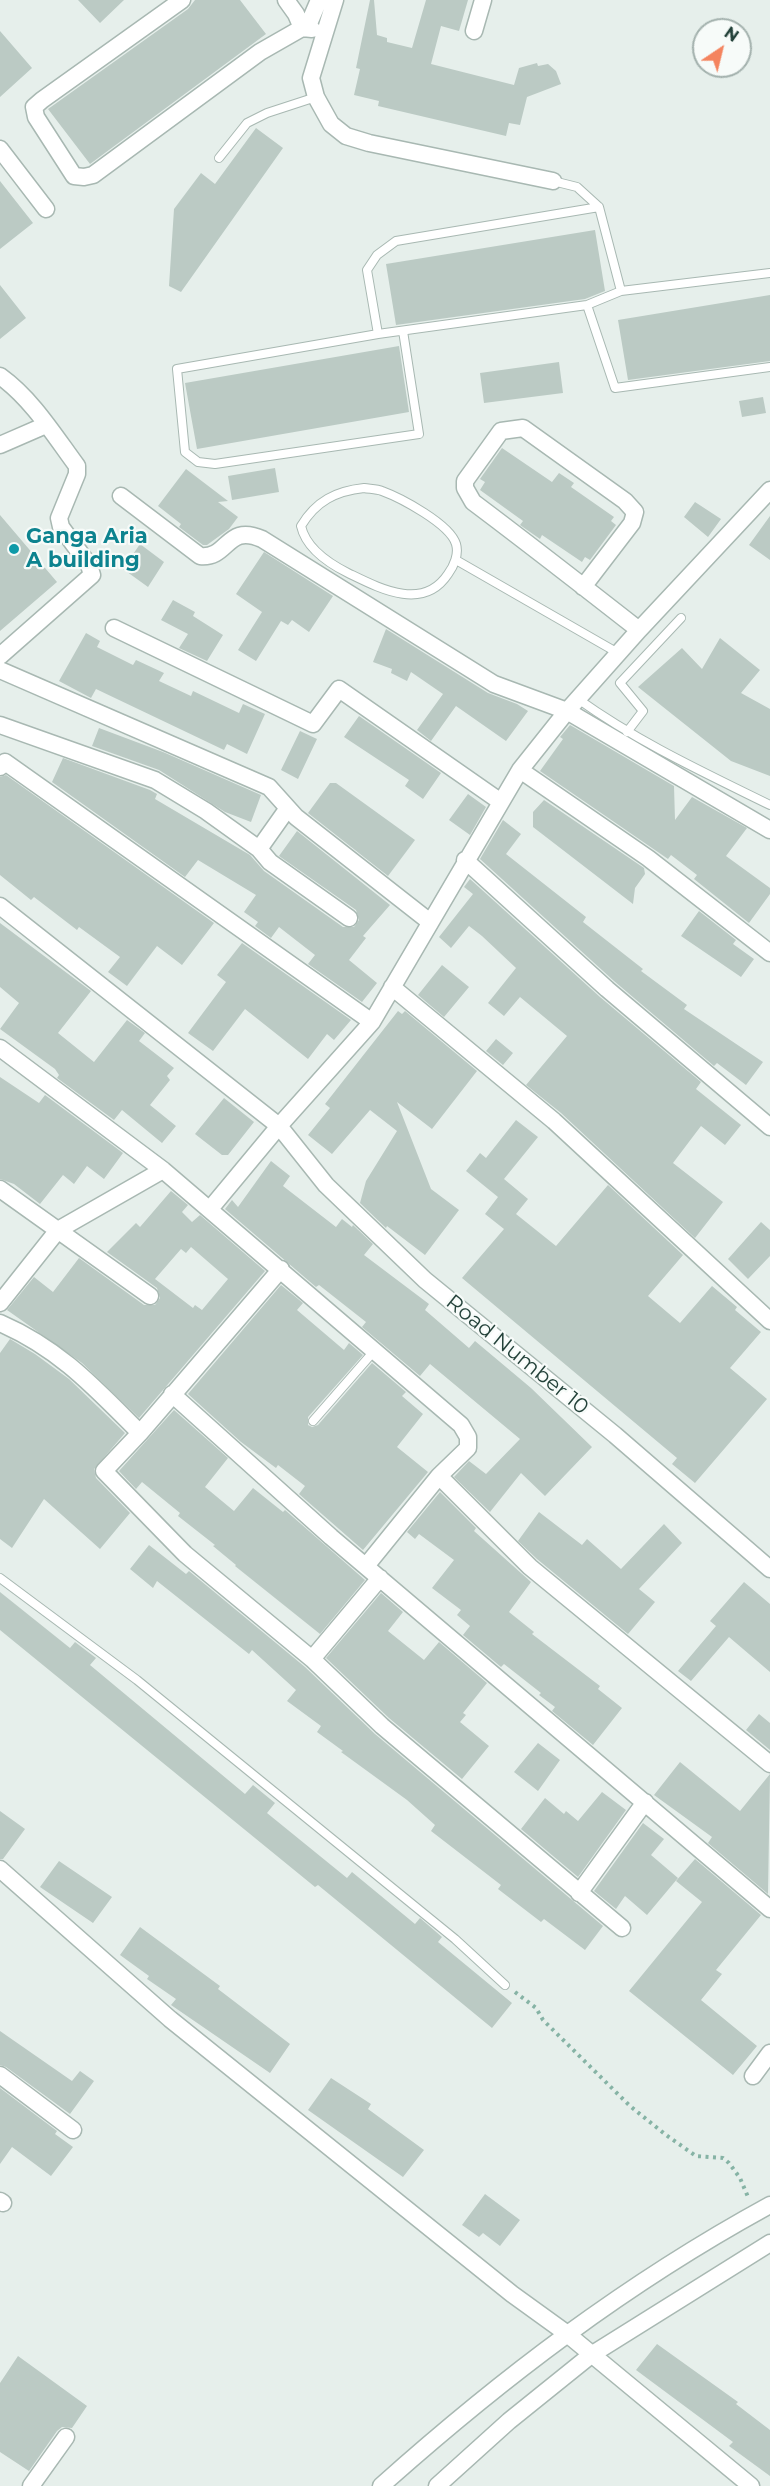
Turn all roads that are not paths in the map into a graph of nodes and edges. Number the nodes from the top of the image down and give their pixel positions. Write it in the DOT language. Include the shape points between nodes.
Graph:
graph roads {
  1 [pos="182,0"];
  2 [pos="286,0"];
  3 [pos="319,0"];
  4 [pos="335,0"];
  5 [pos="483,0"];
  6 [pos="305,28"];
  7 [pos="474,31"];
  8 [pos="325,32"];
  9 [pos="316,97"];
  10 [pos="0,149"];
  11 [pos="219,158"];
  12 [pos="553,181"];
  13 [pos="599,207"];
  14 [pos="46,209"];
  15 [pos="770,273"];
  16 [pos="621,291"];
  17 [pos="587,304"];
  18 [pos="403,331"];
  19 [pos="378,334"];
  20 [pos="770,367"];
  21 [pos="0,376"];
  22 [pos="46,425"];
  23 [pos="0,445"];
  24 [pos="121,496"];
  25 [pos="767,499"];
  26 [pos="456,560"];
  27 [pos="583,587"];
  28 [pos="681,618"];
  29 [pos="114,627"];
  30 [pos="639,630"];
  31 [pos="618,653"];
  32 [pos="0,656"];
  33 [pos="0,670"];
  34 [pos="572,705"];
  35 [pos="0,725"];
  36 [pos="627,732"];
  37 [pos="0,767"];
  38 [pos="520,770"];
  39 [pos="501,802"];
  40 [pos="770,805"];
  41 [pos="288,808"];
  42 [pos="770,830"];
  43 [pos="259,849"];
  44 [pos="465,860"];
  45 [pos="0,906"];
  46 [pos="349,918"];
  47 [pos="430,922"];
  48 [pos="770,953"];
  49 [pos="392,987"];
  50 [pos="372,1022"];
  51 [pos="0,1048"];
  52 [pos="279,1126"];
  53 [pos="770,1127"];
  54 [pos="163,1170"];
  55 [pos="0,1189"];
  56 [pos="210,1209"];
  57 [pos="58,1230"];
  58 [pos="281,1269"];
  59 [pos="150,1296"];
  60 [pos="0,1303"];
  61 [pos="770,1321"];
  62 [pos="0,1323"];
  63 [pos="375,1350"];
  64 [pos="172,1394"];
  65 [pos="313,1420"];
  66 [pos="140,1433"];
  67 [pos="439,1476"];
  68 [pos="366,1566"];
  69 [pos="770,1569"];
  70 [pos="0,1578"];
  71 [pos="380,1578"];
  72 [pos="312,1659"];
  73 [pos="770,1764"];
  74 [pos="645,1802"];
  75 [pos="0,1869"];
  76 [pos="579,1893"];
  77 [pos="770,1910"];
  78 [pos="622,1928"];
  79 [pos="505,1985"];
  80 [pos="770,2053"];
  81 [pos="0,2075"];
  82 [pos="753,2076"];
  83 [pos="73,2130"];
  84 [pos="764,2209"];
  85 [pos="770,2243"];
  86 [pos="566,2333"];
  87 [pos="591,2355"];
  88 [pos="66,2438"];
  89 [pos="31,2486"];
  90 [pos="381,2486"];
  91 [pos="437,2486"];
  92 [pos="751,2486"];
  1 -- 6 [label="street" via="34,107 36,117 74,176 93,176 260,52"];
  2 -- 6 [label="street"];
  3 -- 6 [label="street"];
  4 -- 8 [label="street"];
  5 -- 7 [label="street"];
  6 -- 8 [label="street"];
  8 -- 9 [label="street" via="311,78"];
  9 -- 11 [label="lane" via="247,123"];
  9 -- 12 [label="street" via="331,124 346,136"];
  10 -- 14 [label="street"];
  12 -- 13 [label="lane" via="577,187"];
  13 -- 16 [label="lane"];
  13 -- 19 [label="lane" via="396,241 367,270"];
  15 -- 16 [label="lane"];
  16 -- 17 [label="lane"];
  17 -- 18 [label="lane"];
  17 -- 20 [label="lane" via="615,388"];
  18 -- 19 [label="lane"];
  18 -- 19 [label="lane" via="419,434 214,464 198,462 185,452 177,369"];
  21 -- 22 [label="street"];
  22 -- 23 [label="street"];
  22 -- 32 [label="street" via="77,468 59,518 92,575"];
  24 -- 34 [label="street" via="200,556 207,557 237,535 249,533 494,684"];
  25 -- 30 [label="street"];
  26 -- 26 [label="lane" via="457,546 442,526 381,490 344,490 320,502 301,526 314,550 342,570 400,594 424,593 444,579"];
  26 -- 31 [label="lane"];
  27 -- 27 [label="street" via="468,497 465,481 501,431 523,428 635,512 632,523"];
  27 -- 30 [label="street"];
  28 -- 36 [label="lane" via="620,684 643,711"];
  29 -- 39 [label="street" via="313,724 339,689"];
  30 -- 31 [label="street"];
  31 -- 34 [label="street"];
  33 -- 41 [label="street" via="269,787"];
  34 -- 36 [label="lane"];
  34 -- 38 [label="street"];
  34 -- 42 [label="street"];
  35 -- 43 [label="street" via="155,780"];
  36 -- 40 [label="lane"];
  37 -- 50 [label="street" via="4,762"];
  38 -- 39 [label="street"];
  38 -- 48 [label="street" via="648,858"];
  39 -- 44 [label="street"];
  41 -- 43 [label="street"];
  41 -- 47 [label="street"];
  43 -- 46 [label="street" via="270,862"];
  44 -- 47 [label="street"];
  44 -- 53 [label="street" via="607,989"];
  45 -- 52 [label="street, Road Number 10"];
  47 -- 49 [label="street"];
  49 -- 50 [label="street"];
  49 -- 61 [label="street" via="554,1121"];
  50 -- 52 [label="street"];
  51 -- 54 [label="street"];
  52 -- 56 [label="street"];
  52 -- 69 [label="street, Road Number 10" via="326,1185 425,1280 615,1435"];
  54 -- 56 [label="street"];
  54 -- 57 [label="street"];
  55 -- 57 [label="street"];
  56 -- 58 [label="street"];
  57 -- 59 [label="street"];
  57 -- 60 [label="street"];
  58 -- 63 [label="street"];
  58 -- 64 [label="street"];
  62 -- 66 [label="street" via="58,1354"];
  63 -- 65 [label="lane"];
  63 -- 67 [label="street" via="461,1425 468,1437 468,1448"];
  64 -- 66 [label="street"];
  64 -- 68 [label="street"];
  66 -- 72 [label="street" via="104,1471 185,1554"];
  67 -- 68 [label="street"];
  67 -- 73 [label="street" via="530,1567"];
  68 -- 71 [label="street"];
  70 -- 79 [label="lane" via="146,1688 455,1939"];
  71 -- 72 [label="street"];
  71 -- 74 [label="street"];
  72 -- 76 [label="street" via="382,1726"];
  74 -- 76 [label="street"];
  74 -- 77 [label="street"];
  75 -- 86 [label="street" via="170,2019"];
  76 -- 78 [label="street"];
  80 -- 82 [label="street"];
  81 -- 83 [label="street"];
  84 -- 86 [label="street" via="671,2262"];
  85 -- 87 [label="street"];
  86 -- 87 [label="street"];
  86 -- 90 [label="street" via="452,2422"];
  87 -- 91 [label="street"];
  87 -- 92 [label="street"];
  88 -- 89 [label="street"];
}
